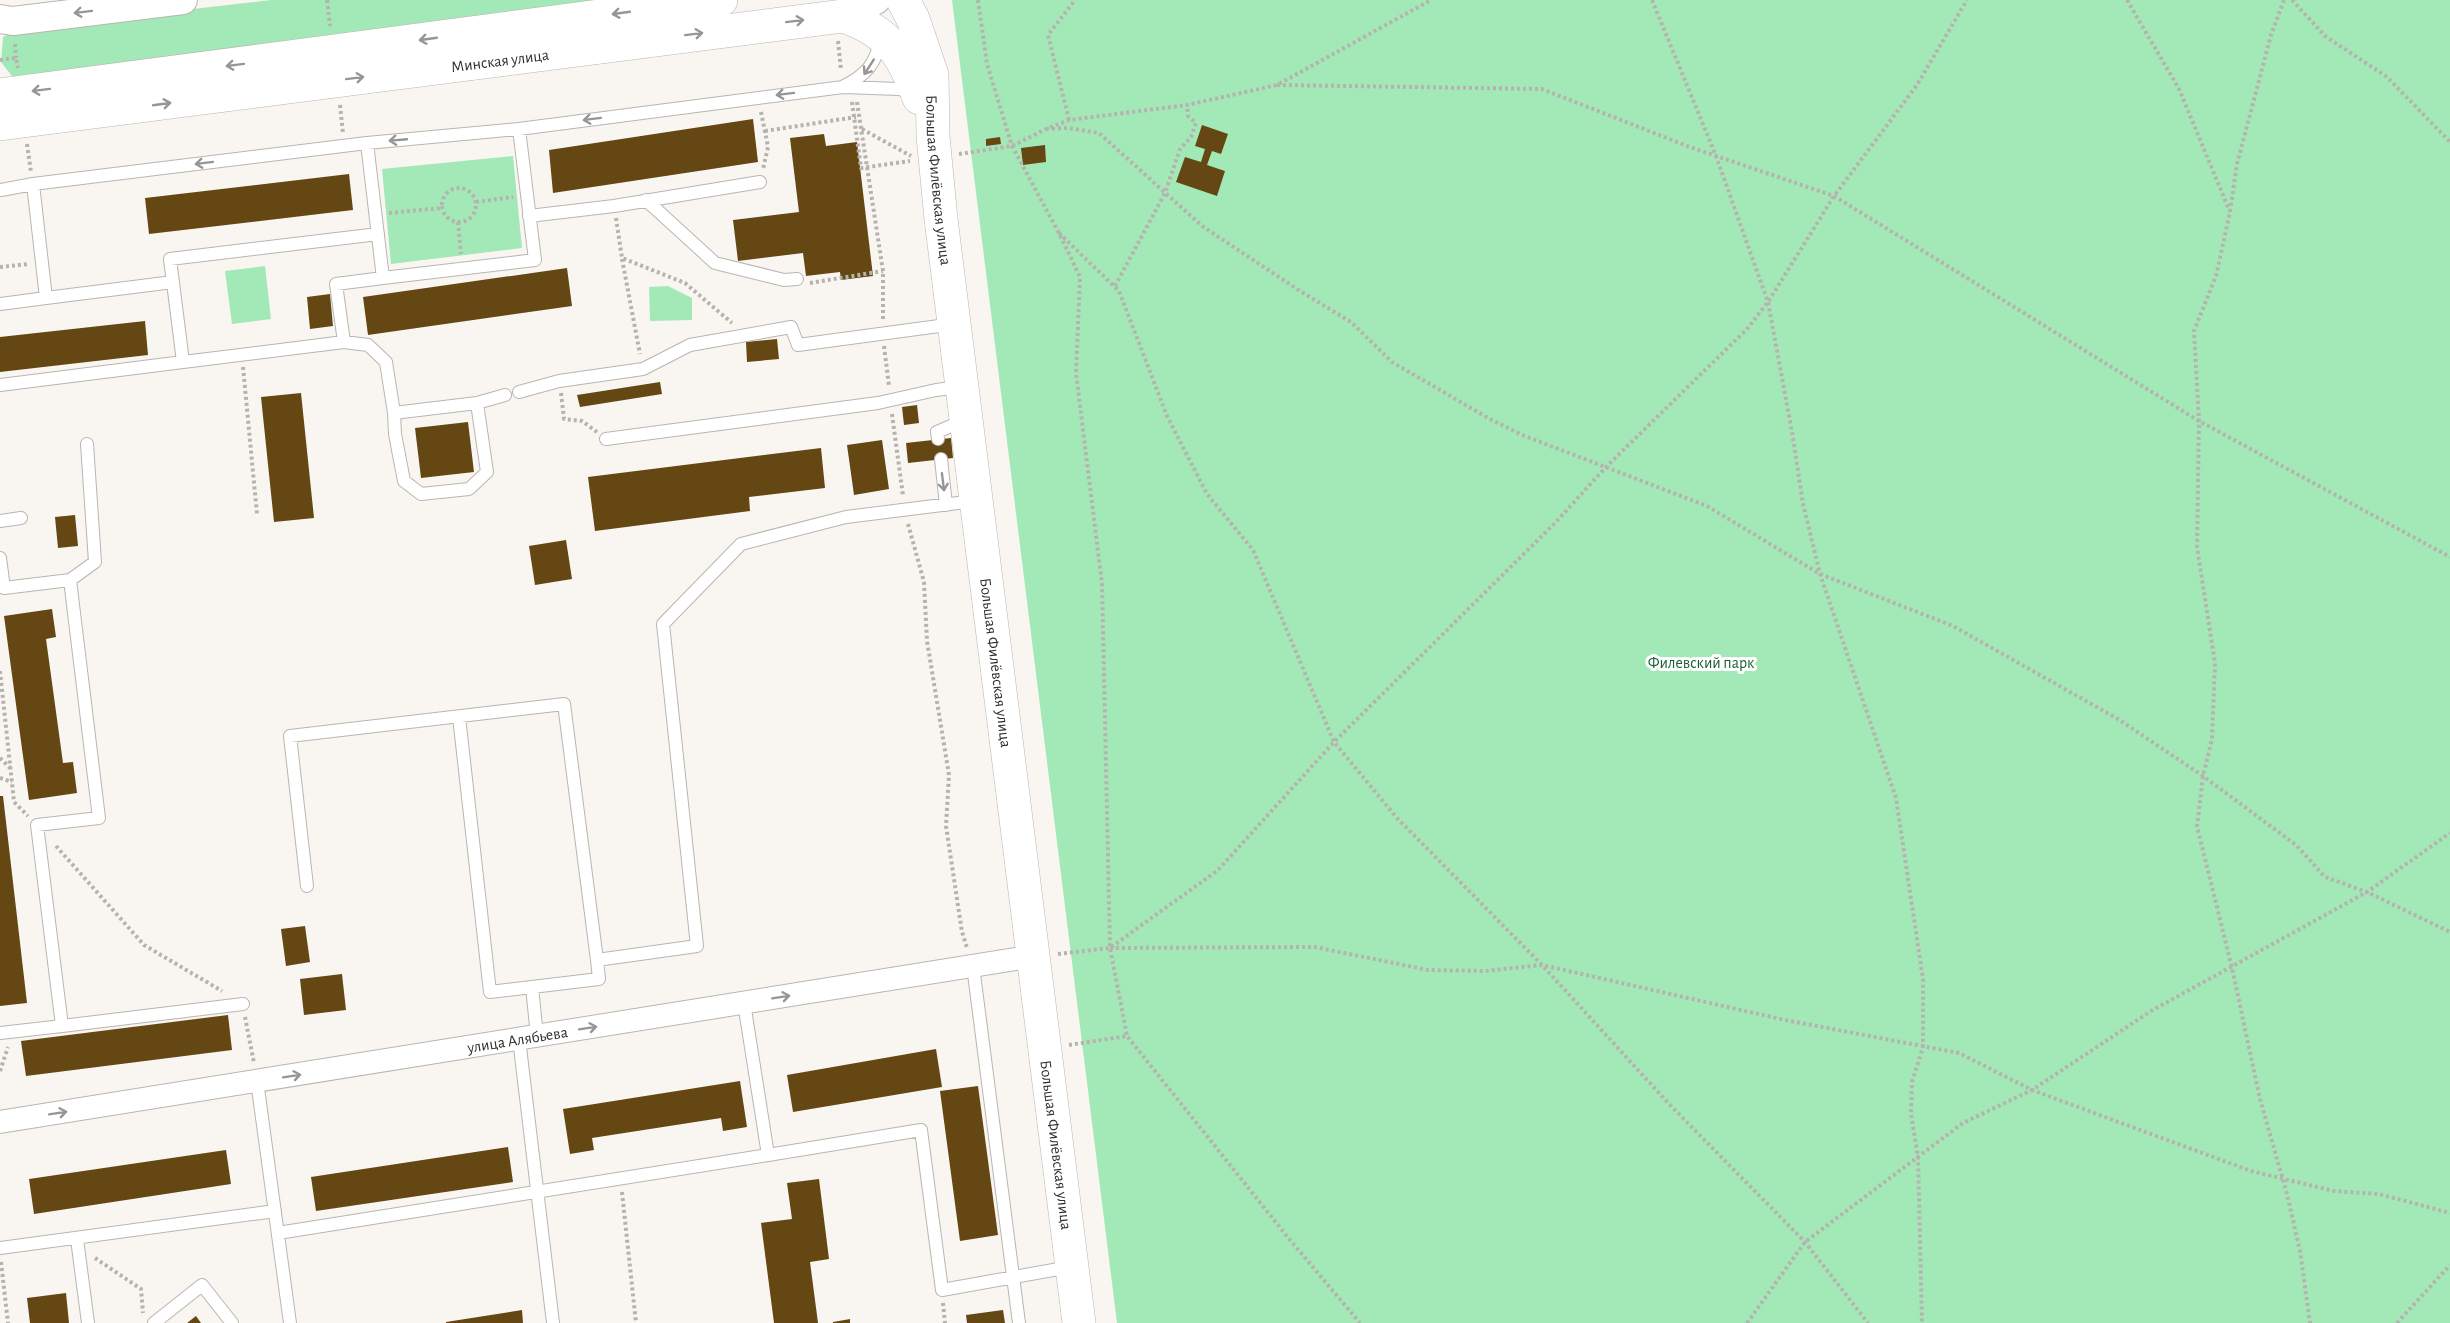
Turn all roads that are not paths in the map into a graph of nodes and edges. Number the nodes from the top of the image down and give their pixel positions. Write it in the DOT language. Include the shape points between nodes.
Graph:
graph roads {
  1 [pos="183,0"];
  2 [pos="721,0"];
  3 [pos="876,0"];
  4 [pos="890,0"];
  5 [pos="903,0"];
  6 [pos="923,0"];
  7 [pos="0,19"];
  8 [pos="840,26"];
  9 [pos="892,47"];
  10 [pos="925,85"];
  11 [pos="843,87"];
  12 [pos="0,95"];
  13 [pos="0,124"];
  14 [pos="519,129"];
  15 [pos="367,143"];
  16 [pos="760,182"];
  17 [pos="33,184"];
  18 [pos="0,188"];
  19 [pos="646,200"];
  20 [pos="529,216"];
  21 [pos="378,234"];
  22 [pos="383,278"];
  23 [pos="797,279"];
  24 [pos="173,282"];
  25 [pos="46,298"];
  26 [pos="0,303"];
  27 [pos="954,324"];
  28 [pos="344,342"];
  29 [pos="183,362"];
  30 [pos="0,385"];
  31 [pos="962,387"];
  32 [pos="519,392"];
  33 [pos="505,395"];
  34 [pos="477,403"];
  35 [pos="394,413"];
  36 [pos="966,420"];
  37 [pos="606,439"];
  38 [pos="938,439"];
  39 [pos="87,444"];
  40 [pos="941,459"];
  41 [pos="961,503"];
  42 [pos="21,518"];
  43 [pos="0,521"];
  44 [pos="0,558"];
  45 [pos="70,580"];
  46 [pos="459,717"];
  47 [pos="307,886"];
  48 [pos="1046,955"];
  49 [pos="597,960"];
  50 [pos="973,966"];
  51 [pos="532,987"];
  52 [pos="744,1003"];
  53 [pos="243,1004"];
  54 [pos="62,1026"];
  55 [pos="0,1033"];
  56 [pos="528,1038"];
  57 [pos="257,1081"];
  58 [pos="0,1122"];
  59 [pos="768,1155"];
  60 [pos="536,1194"];
  61 [pos="275,1211"];
  62 [pos="278,1233"];
  63 [pos="78,1243"];
  64 [pos="0,1248"];
  65 [pos="1070,1267"];
  66 [pos="1013,1278"];
  67 [pos="88,1323"];
  68 [pos="154,1323"];
  69 [pos="232,1323"];
  70 [pos="290,1323"];
  71 [pos="553,1323"];
  72 [pos="1019,1323"];
  73 [pos="1078,1323"];
  1 -- 7 [label="street, one-way" via="14,21"];
  2 -- 12 [label="main road, Минская улица, one-way"];
  3 -- 8 [label="street"];
  4 -- 9 [label="street"];
  5 -- 10 [label="main road" via="913,19"];
  6 -- 10 [label="street, Большая Филёвская улица"];
  8 -- 9 [label="main road" via="862,23"];
  13 -- 8 [label="main road, Минская улица, one-way"];
  9 -- 10 [label="main road"];
  9 -- 11 [label="lane, one-way" via="874,59 863,76"];
  10 -- 11 [label="lane" via="893,89"];
  10 -- 27 [label="main road, Большая Филёвская улица"];
  11 -- 14 [label="lane, one-way"];
  14 -- 15 [label="lane, one-way"];
  14 -- 20 [label="lane"];
  15 -- 17 [label="lane, one-way"];
  15 -- 21 [label="lane"];
  16 -- 19 [label="lane"];
  17 -- 18 [label="lane"];
  17 -- 25 [label="lane"];
  19 -- 20 [label="lane"];
  19 -- 23 [label="lane" via="715,263 784,280"];
  20 -- 22 [label="lane" via="535,260"];
  21 -- 22 [label="lane"];
  21 -- 24 [label="lane" via="170,260"];
  22 -- 28 [label="lane" via="336,284"];
  24 -- 25 [label="lane"];
  24 -- 29 [label="lane"];
  25 -- 26 [label="lane"];
  27 -- 31 [label="main road, Большая Филёвская улица"];
  27 -- 32 [label="lane" via="798,345 791,327 690,345 643,369 559,381"];
  28 -- 29 [label="lane"];
  28 -- 35 [label="lane" via="368,345 386,362"];
  29 -- 30 [label="lane"];
  31 -- 36 [label="main road, Большая Филёвская улица"];
  31 -- 37 [label="lane"];
  33 -- 34 [label="lane"];
  34 -- 35 [label="lane"];
  34 -- 35 [label="lane" via="487,472 469,489 421,494 404,481"];
  36 -- 38 [label="lane" via="938,432"];
  36 -- 41 [label="main road, Большая Филёвская улица"];
  39 -- 45 [label="lane" via="95,562"];
  40 -- 41 [label="lane, one-way"];
  41 -- 48 [label="main road, Большая Филёвская улица"];
  41 -- 49 [label="lane" via="846,518 741,544 663,624 697,946"];
  42 -- 43 [label="lane"];
  44 -- 45 [label="lane" via="4,588"];
  45 -- 54 [label="lane" via="99,818 37,825"];
  46 -- 47 [label="lane" via="290,736"];
  46 -- 49 [label="lane" via="564,704"];
  46 -- 51 [label="lane" via="490,992"];
  48 -- 50 [label="street, улица Алябьева"];
  48 -- 65 [label="main road, Большая Филёвская улица"];
  49 -- 51 [label="lane" via="599,979"];
  52 -- 50 [label="street, улица Алябьева, one-way"];
  50 -- 66 [label="lane"];
  51 -- 56 [label="lane"];
  56 -- 52 [label="street, улица Алябьева, one-way"];
  52 -- 59 [label="lane"];
  53 -- 54 [label="lane"];
  54 -- 55 [label="lane"];
  57 -- 56 [label="street, улица Алябьева, one-way"];
  56 -- 60 [label="lane"];
  58 -- 57 [label="street, улица Алябьева, one-way"];
  57 -- 61 [label="lane"];
  59 -- 60 [label="lane"];
  59 -- 66 [label="lane" via="921,1130 942,1290"];
  60 -- 62 [label="lane"];
  60 -- 71 [label="lane"];
  61 -- 62 [label="lane"];
  61 -- 63 [label="lane"];
  62 -- 70 [label="lane"];
  63 -- 64 [label="lane"];
  63 -- 67 [label="lane"];
  65 -- 66 [label="lane"];
  65 -- 73 [label="main road, Большая Филёвская улица"];
  66 -- 72 [label="lane"];
  68 -- 69 [label="lane" via="202,1285"];
}
